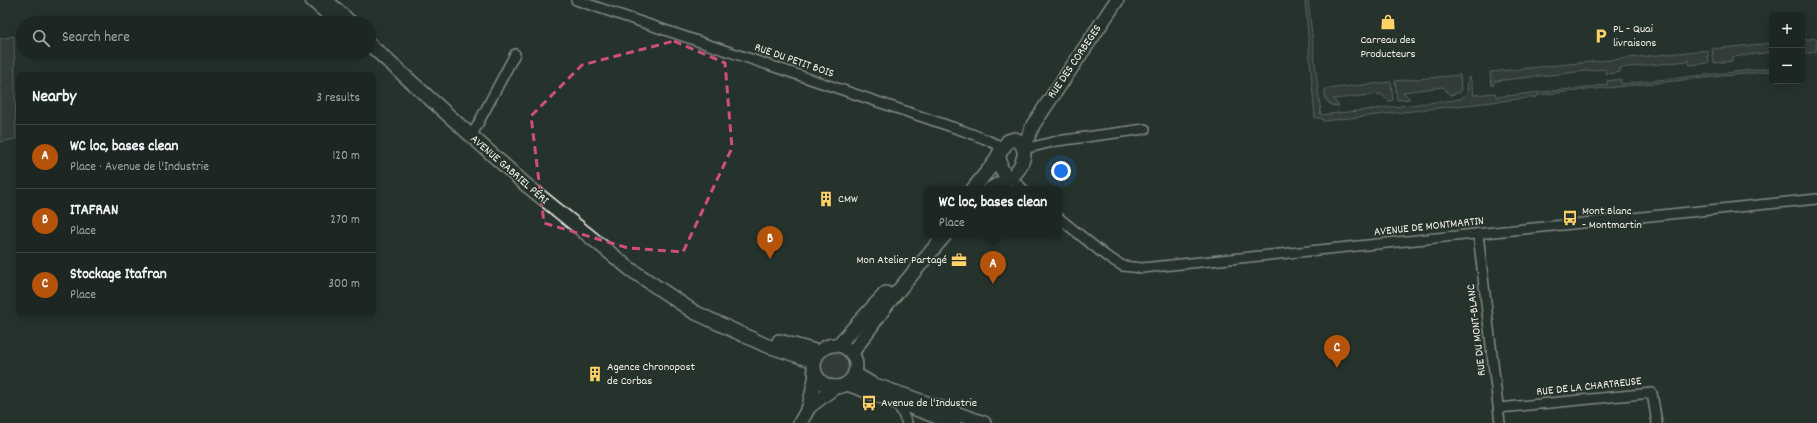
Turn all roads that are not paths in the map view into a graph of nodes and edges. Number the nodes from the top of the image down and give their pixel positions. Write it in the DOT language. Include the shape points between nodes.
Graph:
graph roads {
  1 [pos="312,0"];
  2 [pos="326,0"];
  3 [pos="576,0"];
  4 [pos="1117,0"];
  5 [pos="330,16"];
  6 [pos="343,16"];
  7 [pos="376,52"];
  8 [pos="515,54"];
  9 [pos="1145,129"];
  10 [pos="471,137"];
  11 [pos="1021,145"];
  12 [pos="1001,151"];
  13 [pos="1011,178"];
  14 [pos="975,186"];
  15 [pos="996,186"];
  16 [pos="1020,186"];
  17 [pos="1817,199"];
  18 [pos="1062,220"];
  19 [pos="1478,234"];
  20 [pos="932,238"];
  21 [pos="943,238"];
  22 [pos="838,345"];
  23 [pos="852,353"];
  24 [pos="817,356"];
  25 [pos="816,375"];
  26 [pos="846,382"];
  27 [pos="890,399"];
  28 [pos="809,407"];
  29 [pos="1499,408"];
  30 [pos="800,423"];
  31 [pos="907,423"];
  32 [pos="954,423"];
  33 [pos="984,423"];
  34 [pos="1500,423"];
  35 [pos="1657,423"];
  1 -- 5 [label="main road"];
  2 -- 6 [label="main road"];
  3 -- 12 [label="street, RUE DU PETIT BOIS" via="964,131 986,139"];
  4 -- 11 [label="main road, RUE DES CORBEGES"];
  7 -- 10 [label="main road, AVENUE GABRIEL PÉRI"];
  8 -- 10 [label="street"];
  9 -- 11 [label="street"];
  10 -- 24 [label="main road, AVENUE GABRIEL PÉRI" via="596,242 657,287"];
  11 -- 12 [label="main road, RUE DES CORBEGES" via="1008,141"];
  11 -- 13 [label="main road" via="1021,165"];
  12 -- 13 [label="main road" via="1000,167 1004,174"];
  12 -- 14 [label="main road"];
  13 -- 15 [label="main road"];
  13 -- 16 [label="street"];
  17 -- 19 [label="street, AVENUE DE MONTMARTIN"];
  18 -- 19 [label="street, AVENUE DE MONTMARTIN" via="1106,256 1123,266 1142,268"];
  19 -- 29 [label="street, RUE DU MONT-BLANC"];
  20 -- 22 [label="main road"];
  21 -- 23 [label="main road" via="888,303"];
  22 -- 23 [label="main road" via="846,347"];
  22 -- 24 [label="main road" via="829,345"];
  23 -- 26 [label="main road" via="856,363"];
  24 -- 25 [label="main road"];
  25 -- 26 [label="main road" via="824,384"];
  25 -- 28 [label="main road"];
  26 -- 27 [label="main road"];
  26 -- 28 [label="main road"];
  26 -- 33 [label="main road" via="872,384"];
  27 -- 31 [label="street" via="901,410"];
  27 -- 32 [label="main road"];
  28 -- 30 [label="main road"];
  29 -- 34 [label="street, RUE DU MONT-BLANC"];
  29 -- 35 [label="street, RUE DE LA CHARTREUSE" via="1652,393"];
}
